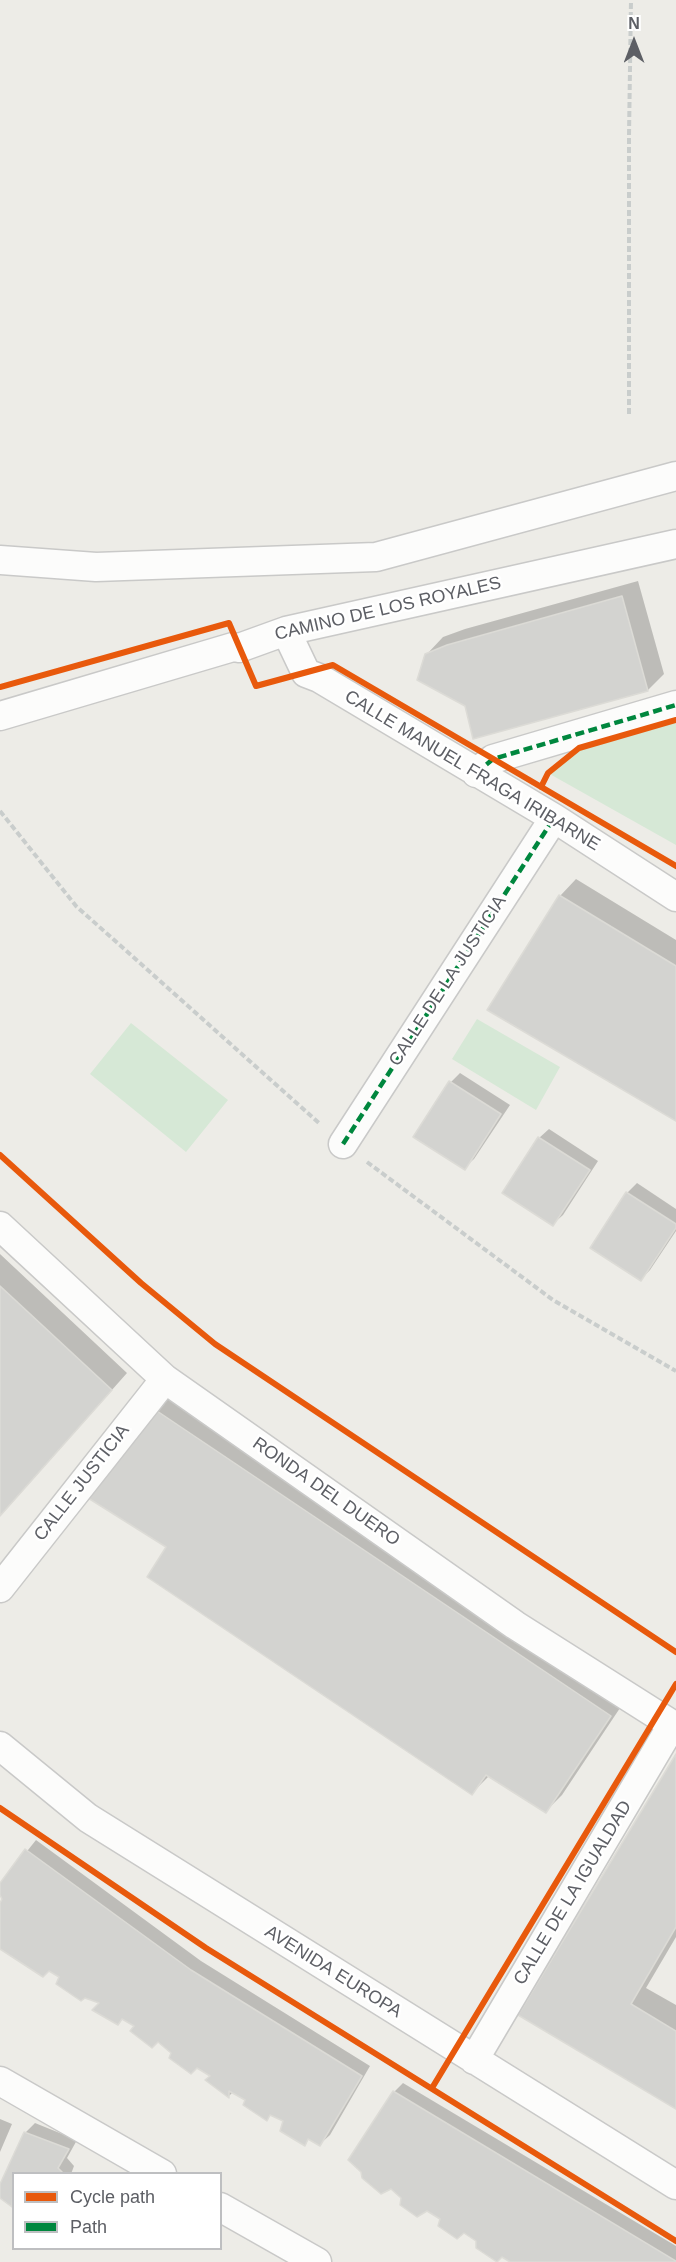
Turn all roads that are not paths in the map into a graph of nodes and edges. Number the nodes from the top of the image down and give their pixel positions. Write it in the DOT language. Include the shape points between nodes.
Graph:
graph roads {
  1 [pos="676,476"];
  2 [pos="676,544"];
  3 [pos="0,560"];
  4 [pos="286,630"];
  5 [pos="676,705"];
  6 [pos="0,716"];
  7 [pos="476,773"];
  8 [pos="554,818"];
  9 [pos="676,897"];
  10 [pos="343,1144"];
  11 [pos="0,1226"];
  12 [pos="165,1379"];
  13 [pos="0,1588"];
  14 [pos="674,1726"];
  15 [pos="0,1746"];
  16 [pos="474,2060"];
  17 [pos="0,2081"];
  18 [pos="159,2172"];
  19 [pos="676,2185"];
  20 [pos="222,2208"];
  21 [pos="317,2262"];
  1 -- 3 [label="street" via="376,557 96,567"];
  2 -- 4 [label="street, CAMINO DE LOS ROYALES"];
  4 -- 6 [label="street, CAMINO DE LOS ROYALES" via="239,648"];
  4 -- 7 [label="street, CALLE MANUEL FRAGA IRIBARNE" via="306,673"];
  5 -- 7 [label="street" via="493,759"];
  7 -- 8 [label="street, CALLE MANUEL FRAGA IRIBARNE"];
  8 -- 9 [label="street, CALLE MANUEL FRAGA IRIBARNE"];
  8 -- 10 [label="street, CALLE DE LA JUSTICIA"];
  11 -- 12 [label="street, RONDA DEL DUERO"];
  12 -- 13 [label="street, CALLE JUSTICIA"];
  12 -- 14 [label="street, RONDA DEL DUERO" via="515,1625"];
  14 -- 16 [label="street, CALLE DE LA IGUALDAD"];
  15 -- 16 [label="street, AVENIDA EUROPA" via="88,1818"];
  16 -- 19 [label="street, AVENIDA EUROPA"];
  17 -- 18 [label="street"];
  20 -- 21 [label="street"];
}
